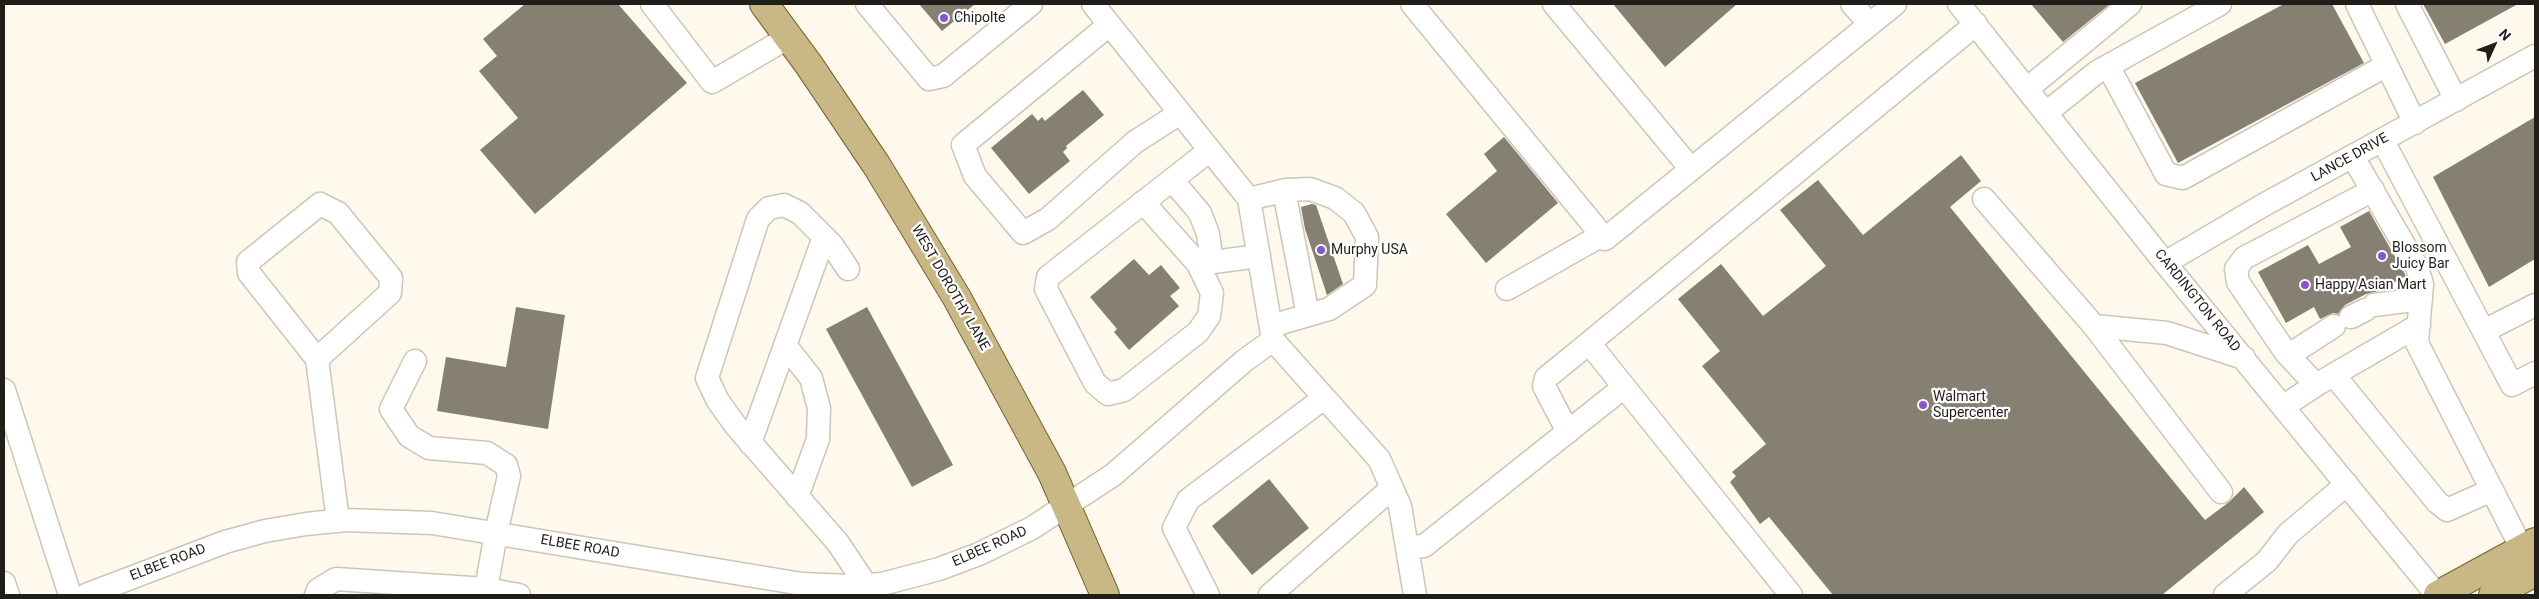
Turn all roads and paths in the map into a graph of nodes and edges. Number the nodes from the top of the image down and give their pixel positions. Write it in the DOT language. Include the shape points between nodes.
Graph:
graph roads {
  1 [pos="652,4"];
  2 [pos="764,4"];
  3 [pos="867,4"];
  4 [pos="1093,4"];
  5 [pos="1412,4"];
  6 [pos="1554,4"];
  7 [pos="1852,4"];
  8 [pos="1895,4"];
  9 [pos="1959,4"];
  10 [pos="2130,4"];
  11 [pos="2220,4"];
  12 [pos="2357,4"];
  13 [pos="2407,4"];
  14 [pos="1020,7"];
  15 [pos="1109,24"];
  16 [pos="1870,24"];
  17 [pos="1976,24"];
  18 [pos="789,37"];
  19 [pos="2535,56"];
  20 [pos="2387,65"];
  21 [pos="2108,66"];
  22 [pos="2027,89"];
  23 [pos="2456,100"];
  24 [pos="1180,113"];
  25 [pos="2046,113"];
  26 [pos="2415,122"];
  27 [pos="2383,141"];
  28 [pos="1210,150"];
  29 [pos="2353,157"];
  30 [pos="1691,169"];
  31 [pos="1172,180"];
  32 [pos="2373,190"];
  33 [pos="1284,191"];
  34 [pos="1250,199"];
  35 [pos="1984,199"];
  36 [pos="1143,202"];
  37 [pos="2263,206"];
  38 [pos="1602,235"];
  39 [pos="824,237"];
  40 [pos="2280,238"];
  41 [pos="1259,256"];
  42 [pos="1205,263"];
  43 [pos="2165,263"];
  44 [pos="848,269"];
  45 [pos="1506,289"];
  46 [pos="2421,298"];
  47 [pos="2535,305"];
  48 [pos="1308,315"];
  49 [pos="2419,325"];
  50 [pos="2094,326"];
  51 [pos="2484,331"];
  52 [pos="1272,333"];
  53 [pos="1589,343"];
  54 [pos="785,345"];
  55 [pos="2289,355"];
  56 [pos="2244,358"];
  57 [pos="317,359"];
  58 [pos="415,361"];
  59 [pos="2535,373"];
  60 [pos="2325,380"];
  61 [pos="1624,387"];
  62 [pos="4,390"];
  63 [pos="1324,398"];
  64 [pos="2284,406"];
  65 [pos="1568,432"];
  66 [pos="750,443"];
  67 [pos="2347,484"];
  68 [pos="1392,488"];
  69 [pos="2492,490"];
  70 [pos="2221,492"];
  71 [pos="797,497"];
  72 [pos="1067,505"];
  73 [pos="338,521"];
  74 [pos="496,533"];
  75 [pos="1407,547"];
  76 [pos="2531,554"];
  77 [pos="4,583"];
  78 [pos="759,587"];
  79 [pos="866,590"];
  80 [pos="486,592"];
  81 [pos="1106,593"];
  82 [pos="8,595"];
  83 [pos="70,595"];
  84 [pos="86,595"];
  85 [pos="316,595"];
  86 [pos="519,595"];
  87 [pos="1208,595"];
  88 [pos="1270,595"];
  89 [pos="1414,595"];
  90 [pos="1791,595"];
  91 [pos="2225,595"];
  92 [pos="2438,595"];
  93 [pos="2493,595"];
  1 -- 18 [label="street" via="712,82"];
  2 -- 18 [label="main road, WEST DOROTHY LANE"];
  3 -- 14 [label="street" via="929,80 943,76"];
  4 -- 15 [label="street"];
  5 -- 38 [label="street"];
  6 -- 30 [label="street"];
  7 -- 16 [label="street"];
  8 -- 16 [label="street"];
  9 -- 17 [label="street, CARDINGTON ROAD"];
  10 -- 22 [label="street"];
  11 -- 21 [label="street"];
  12 -- 20 [label="street"];
  13 -- 23 [label="street"];
  15 -- 24 [label="street"];
  15 -- 24 [label="street" via="963,145 975,176 1023,233 1048,219 1136,142"];
  16 -- 30 [label="street"];
  17 -- 22 [label="street, CARDINGTON ROAD"];
  17 -- 53 [label="street"];
  18 -- 72 [label="main road, WEST DOROTHY LANE" via="922,238 1023,418"];
  19 -- 23 [label="street, LANCE DRIVE"];
  20 -- 21 [label="street" via="2184,178 2166,174"];
  20 -- 26 [label="street"];
  21 -- 25 [label="street"];
  22 -- 25 [label="street, CARDINGTON ROAD"];
  23 -- 26 [label="street, LANCE DRIVE"];
  24 -- 28 [label="street"];
  25 -- 43 [label="street, CARDINGTON ROAD"];
  26 -- 27 [label="street, LANCE DRIVE"];
  27 -- 29 [label="street, LANCE DRIVE"];
  27 -- 51 [label="street"];
  28 -- 31 [label="street"];
  28 -- 34 [label="street"];
  29 -- 32 [label="street"];
  29 -- 37 [label="street, LANCE DRIVE"];
  30 -- 38 [label="street" via="1605,239"];
  31 -- 36 [label="street"];
  31 -- 42 [label="street" via="1200,213 1208,234"];
  32 -- 40 [label="street"];
  32 -- 46 [label="street" via="2417,267 2422,284"];
  33 -- 34 [label="street"];
  33 -- 48 [label="street"];
  33 -- 48 [label="street, ELBEE ROAD" via="1310,189 1335,198 1354,214 1367,237 1365,285 1330,309"];
  34 -- 41 [label="street"];
  35 -- 50 [label="street"];
  36 -- 42 [label="street"];
  36 -- 42 [label="street" via="1048,277 1046,289 1095,383 1108,394 1124,390 1198,332 1209,316 1212,293"];
  37 -- 40 [label="street"];
  37 -- 43 [label="street, LANCE DRIVE"];
  38 -- 45 [label="street"];
  39 -- 44 [label="street"];
  39 -- 54 [label="street"];
  39 -- 66 [label="street" via="800,214 784,205 769,208 758,219 707,378 718,401"];
  40 -- 55 [label="street" via="2244,258 2236,269 2238,282"];
  41 -- 42 [label="street"];
  41 -- 52 [label="street"];
  43 -- 56 [label="street, CARDINGTON ROAD"];
  46 -- 49 [label="street"];
  46 -- 55 [label="street" via="2356,314"];
  47 -- 51 [label="street"];
  48 -- 52 [label="street, ELBEE ROAD"];
  49 -- 60 [label="street"];
  49 -- 69 [label="street" via="2417,343"];
  50 -- 56 [label="street" via="2167,333"];
  50 -- 70 [label="street"];
  51 -- 59 [label="street" via="2512,385"];
  52 -- 63 [label="street"];
  52 -- 72 [label="street, ELBEE ROAD" via="1113,475"];
  53 -- 61 [label="street"];
  53 -- 65 [label="street" via="1546,378 1544,386"];
  54 -- 66 [label="street"];
  54 -- 71 [label="street" via="811,378 819,408 818,439"];
  55 -- 60 [label="street"];
  56 -- 64 [label="street, CARDINGTON ROAD"];
  57 -- 57 [label="street" via="390,293 391,278 338,213 320,204 248,262 249,273"];
  57 -- 73 [label="street"];
  58 -- 74 [label="street" via="392,409 409,436 428,448 487,453 506,465 509,476"];
  60 -- 64 [label="street"];
  60 -- 69 [label="street" via="2436,502 2447,510"];
  61 -- 65 [label="street"];
  61 -- 90 [label="street"];
  62 -- 83 [label="street"];
  63 -- 68 [label="street" via="1379,459"];
  63 -- 87 [label="street" via="1188,500 1174,528"];
  64 -- 67 [label="street, CARDINGTON ROAD"];
  65 -- 75 [label="street" via="1424,546"];
  66 -- 71 [label="street"];
  67 -- 91 [label="street" via="2288,534 2267,561"];
  67 -- 92 [label="street, CARDINGTON ROAD"];
  68 -- 75 [label="street" via="1400,506"];
  68 -- 88 [label="street"];
  69 -- 76 [label="street"];
  71 -- 79 [label="street" via="838,543"];
  72 -- 79 [label="street, ELBEE ROAD" via="1032,528 979,554"];
  72 -- 81 [label="main road, WEST DOROTHY LANE"];
  73 -- 74 [label="street, ELBEE ROAD" via="424,522"];
  73 -- 84 [label="street, ELBEE ROAD" via="290,526 225,542"];
  74 -- 78 [label="street, ELBEE ROAD"];
  74 -- 80 [label="street"];
  75 -- 89 [label="street"];
  76 -- 92 [label="main road"];
  76 -- 93 [label="main road"];
  77 -- 82 [label="street"];
  78 -- 79 [label="street, ELBEE ROAD" via="802,584"];
  80 -- 85 [label="street" via="336,579 318,590"];
  80 -- 86 [label="street"];
}
